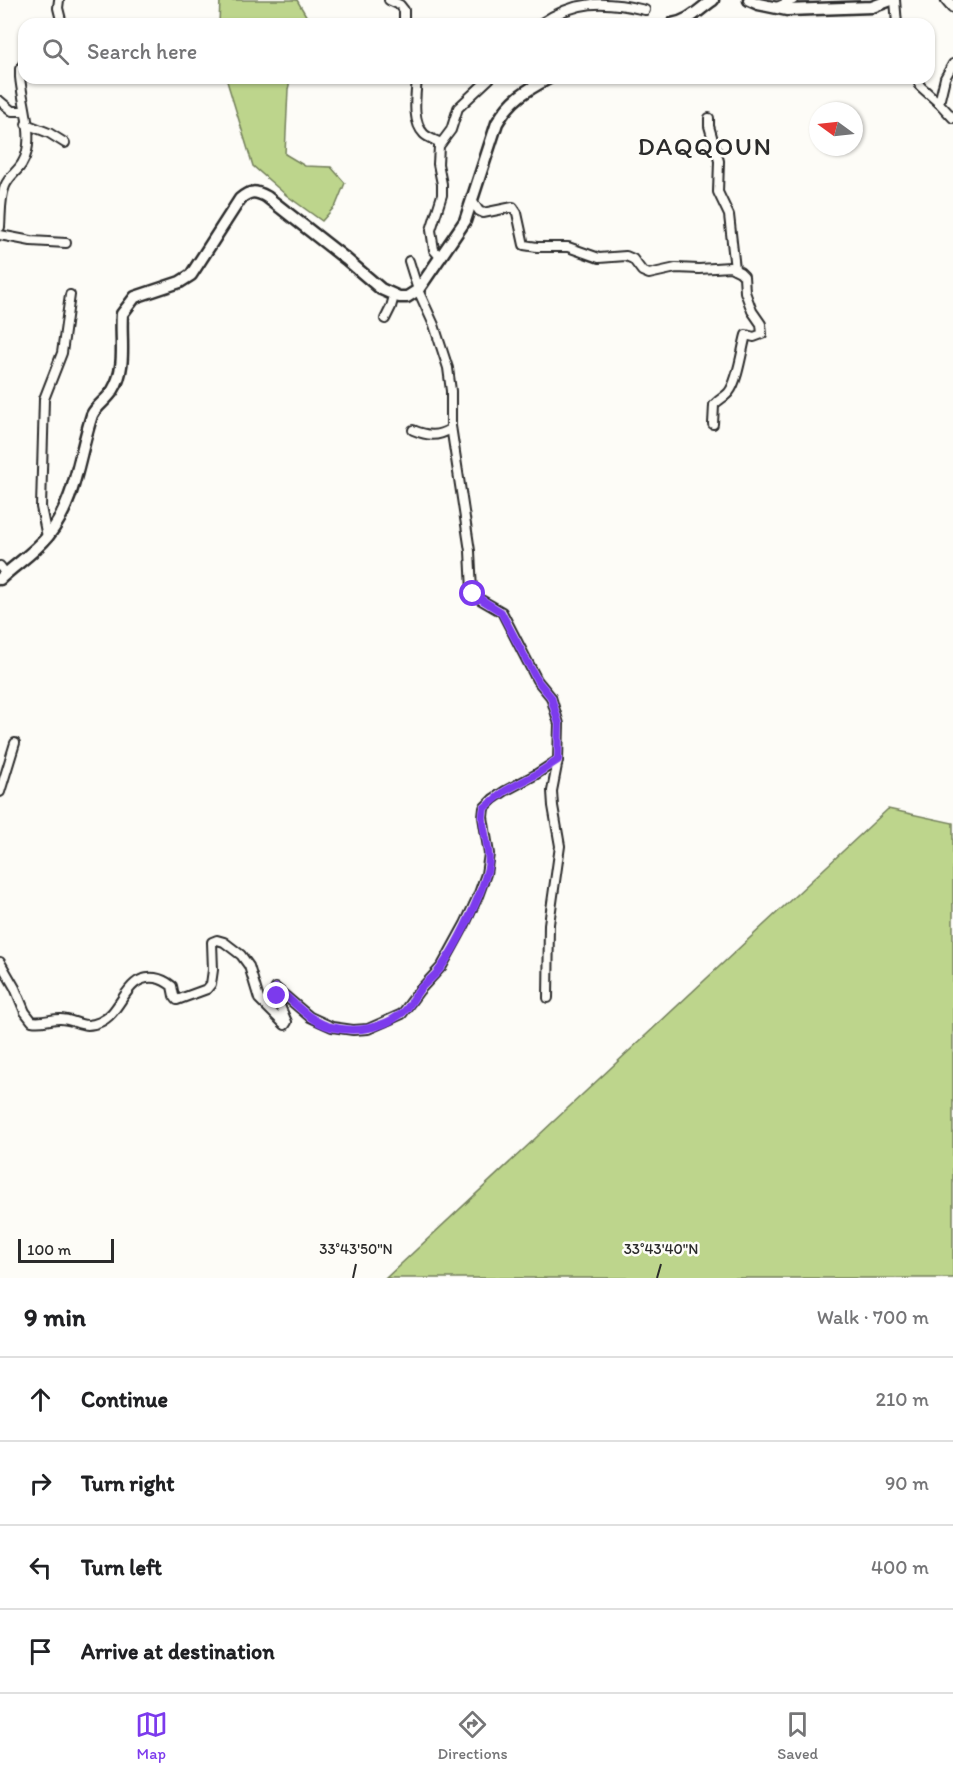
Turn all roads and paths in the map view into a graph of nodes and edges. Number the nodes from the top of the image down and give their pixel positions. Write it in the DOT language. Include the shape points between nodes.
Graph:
graph roads {
  1 [pos="59,0"];
  2 [pos="389,0"];
  3 [pos="713,0"];
  4 [pos="749,0"];
  5 [pos="793,0"];
  6 [pos="893,0"];
  7 [pos="947,0"];
  8 [pos="624,3"];
  9 [pos="953,7"];
  10 [pos="773,8"];
  11 [pos="645,10"];
  12 [pos="60,18"];
  13 [pos="404,18"];
  14 [pos="550,18"];
  15 [pos="690,18"];
  16 [pos="896,18"];
  17 [pos="953,64"];
  18 [pos="21,84"];
  19 [pos="417,84"];
  20 [pos="484,84"];
  21 [pos="539,84"];
  22 [pos="919,84"];
  23 [pos="0,101"];
  24 [pos="939,103"];
  25 [pos="24,111"];
  26 [pos="710,118"];
  27 [pos="953,118"];
  28 [pos="26,124"];
  29 [pos="65,143"];
  30 [pos="441,143"];
  31 [pos="473,201"];
  32 [pos="0,227"];
  33 [pos="0,236"];
  34 [pos="66,243"];
  35 [pos="441,258"];
  36 [pos="409,261"];
  37 [pos="735,269"];
  38 [pos="418,290"];
  39 [pos="70,295"];
  40 [pos="394,296"];
  41 [pos="385,319"];
  42 [pos="713,424"];
  43 [pos="452,429"];
  44 [pos="413,430"];
  45 [pos="47,537"];
  46 [pos="2,573"];
  47 [pos="15,743"];
  48 [pos="558,760"];
  49 [pos="0,792"];
  50 [pos="0,962"];
  51 [pos="548,998"];
  1 -- 12 [label="street"];
  2 -- 13 [label="street" via="400,5"];
  3 -- 15 [label="main road"];
  4 -- 10 [label="main road"];
  5 -- 10 [label="street"];
  6 -- 10 [label="main road" via="872,7"];
  6 -- 16 [label="street"];
  7 -- 9 [label="main road"];
  8 -- 11 [label="street"];
  8 -- 14 [label="street" via="592,2"];
  17 -- 24 [label="street"];
  18 -- 25 [label="street"];
  19 -- 30 [label="street" via="418,124 424,134"];
  20 -- 30 [label="street" via="458,108 451,130"];
  21 -- 31 [label="main road" via="512,101 503,112"];
  22 -- 24 [label="street"];
  23 -- 25 [label="street" via="12,111"];
  24 -- 27 [label="street"];
  25 -- 28 [label="street"];
  26 -- 37 [label="street" via="719,161 718,192 729,215"];
  28 -- 29 [label="street"];
  28 -- 32 [label="street" via="27,151 19,171 3,189"];
  30 -- 35 [label="street" via="438,164 442,195 431,230 434,250"];
  31 -- 35 [label="main road"];
  31 -- 37 [label="street" via="483,213 513,207 524,245 568,247 599,258 626,256 649,274 676,267"];
  33 -- 34 [label="street"];
  35 -- 38 [label="main road"];
  36 -- 38 [label="street"];
  37 -- 42 [label="street" via="744,276 745,292 762,334 746,335 734,383 714,405"];
  38 -- 40 [label="main road" via="407,297"];
  38 -- 43 [label="street" via="448,368"];
  39 -- 45 [label="street" via="62,353 44,399 41,507"];
  40 -- 41 [label="street"];
  40 -- 45 [label="main road" via="267,197 257,192 246,194 191,275 135,297 126,307 122,314 119,380 94,410 69,501"];
  43 -- 44 [label="street" via="428,436"];
  43 -- 48 [label="street" via="472,591 501,612 537,680 551,697 559,724"];
  45 -- 46 [label="main road"];
  47 -- 49 [label="street"];
  48 -- 50 [label="street" via="484,808 488,864 469,918 442,966 407,1009 373,1028 345,1029 320,1023 276,988 285,1025 259,999 246,961 220,941 212,942 213,981 207,989 177,1000 172,986 166,982 140,980 125,993 112,1014 91,1026 60,1019 32,1021"];
  48 -- 51 [label="street" via="552,791 560,846 549,924"];
}
